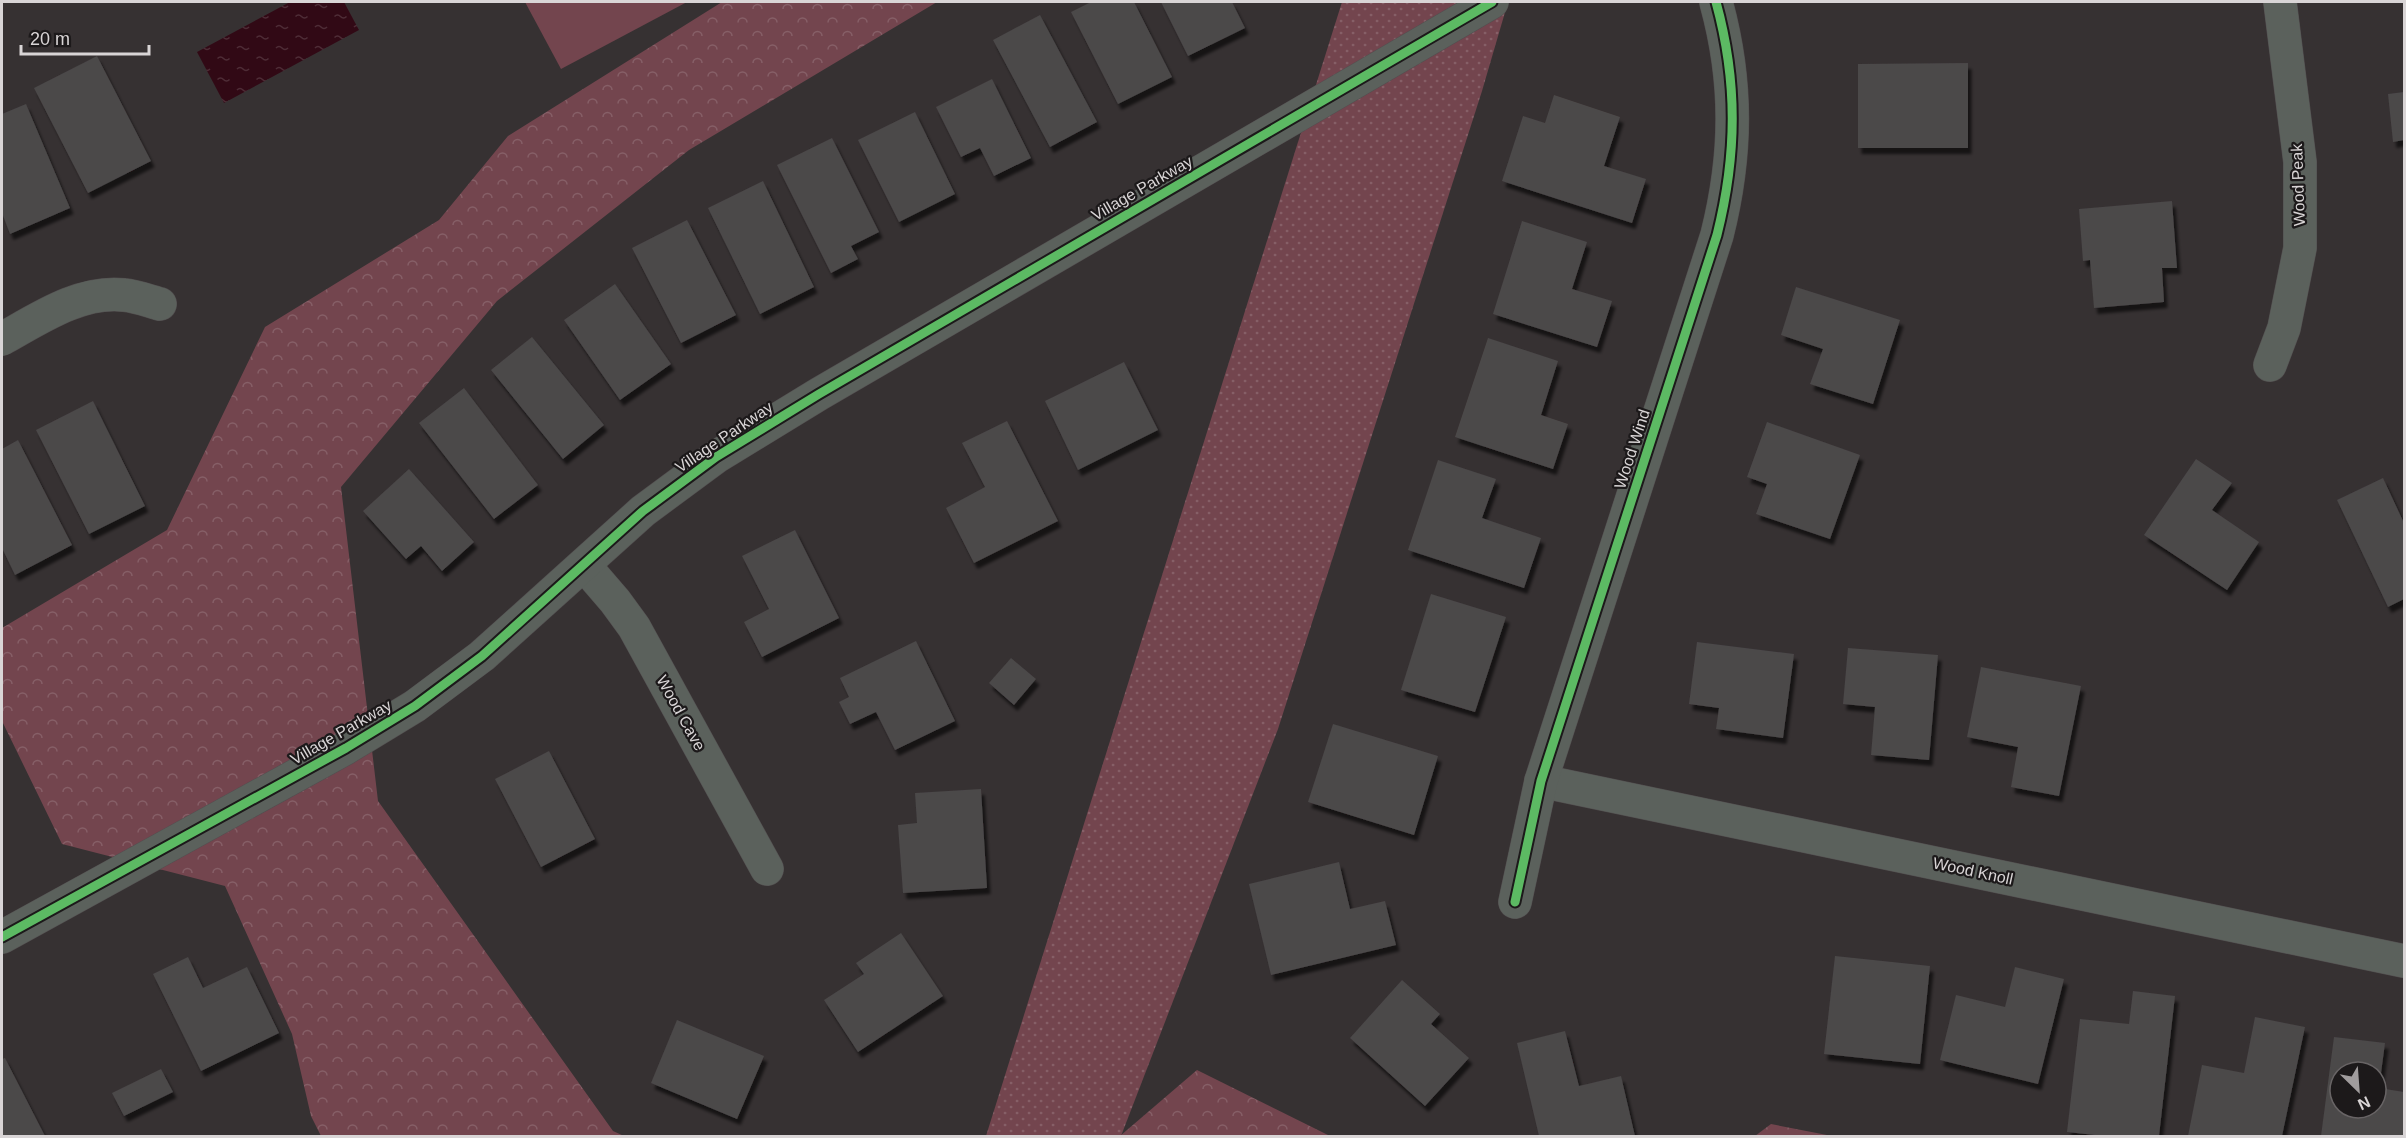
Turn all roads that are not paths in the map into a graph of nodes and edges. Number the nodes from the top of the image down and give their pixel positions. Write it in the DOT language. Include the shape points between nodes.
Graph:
graph roads {
  1 [pos="1492,2"];
  2 [pos="1716,2"];
  3 [pos="2280,2"];
  4 [pos="160,304"];
  5 [pos="2,339"];
  6 [pos="2270,365"];
  7 [pos="584,566"];
  8 [pos="1541,781"];
  9 [pos="767,869"];
  10 [pos="1515,902"];
  11 [pos="2,937"];
  12 [pos="2404,961"];
  1 -- 7 [label="street, Village Parkway" via="716,457 643,511"];
  2 -- 8 [label="street, Wood Wind" via="1732,75 1734,115 1727,195"];
  3 -- 6 [label="street, Wood Peak" via="2300,162 2300,248 2284,328"];
  4 -- 5 [label="street" via="123,295 94,296 54,310"];
  7 -- 9 [label="street, Wood Cave" via="634,627"];
  7 -- 11 [label="street, Village Parkway" via="482,656 415,706"];
  8 -- 10 [label="street, Wood Wind"];
  8 -- 12 [label="street, Wood Knoll"];
}
